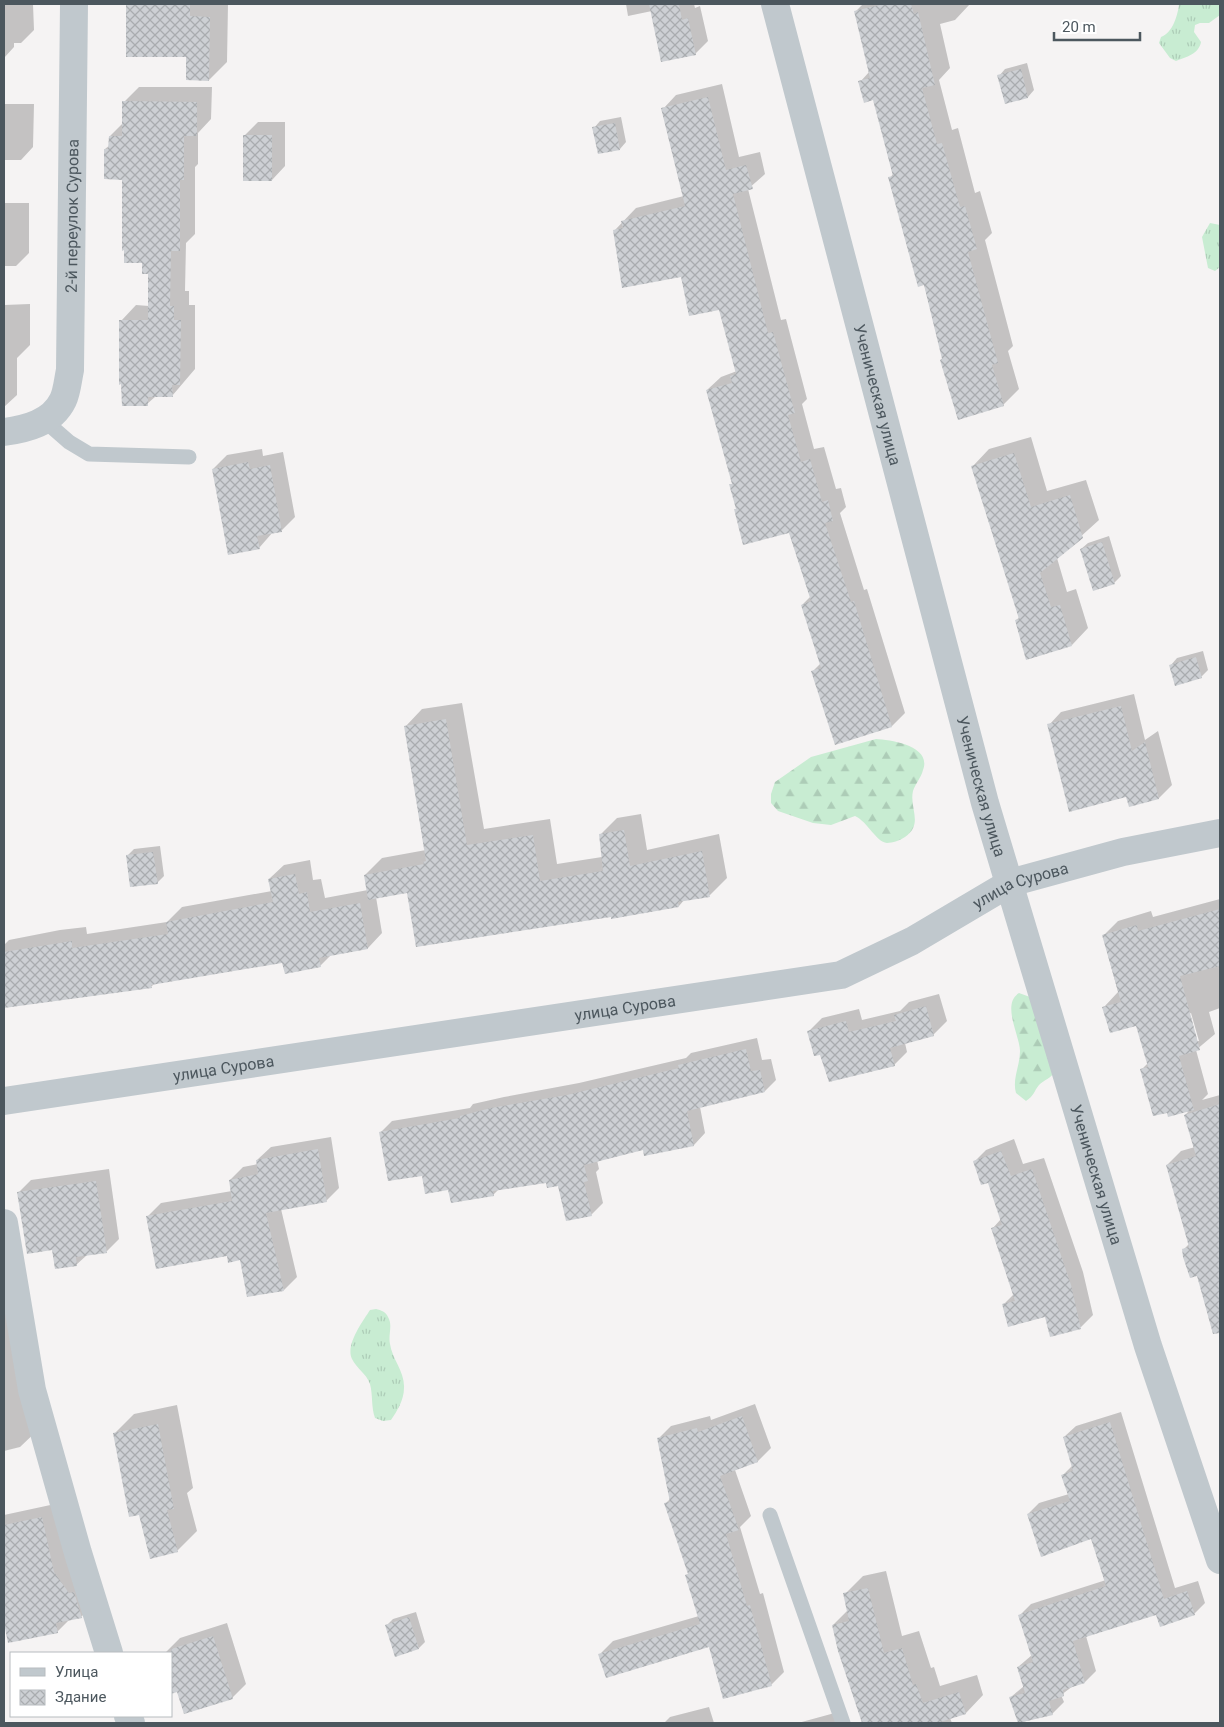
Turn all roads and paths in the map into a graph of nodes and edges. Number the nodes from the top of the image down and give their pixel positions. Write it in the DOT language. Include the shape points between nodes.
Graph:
graph roads {
  1 [pos="74,4"];
  2 [pos="775,4"];
  3 [pos="45,421"];
  4 [pos="4,432"];
  5 [pos="189,457"];
  6 [pos="1220,833"];
  7 [pos="1010,883"];
  8 [pos="4,1101"];
  9 [pos="4,1223"];
  10 [pos="770,1515"];
  11 [pos="1220,1560"];
  12 [pos="109,1652"];
  13 [pos="844,1723"];
  1 -- 3 [label="street, 2-й переулок Сурова" via="70,370 63,401"];
  2 -- 7 [label="street, Ученическая улица" via="985,803"];
  3 -- 4 [label="street" via="24,430"];
  3 -- 5 [label="lane" via="89,454"];
  6 -- 7 [label="street, улица Сурова" via="1123,852"];
  7 -- 8 [label="street, улица Сурова" via="912,941 841,975"];
  7 -- 11 [label="street, Ученическая улица" via="1148,1346"];
  9 -- 12 [label="street" via="32,1390"];
  10 -- 13 [label="lane"];
}
